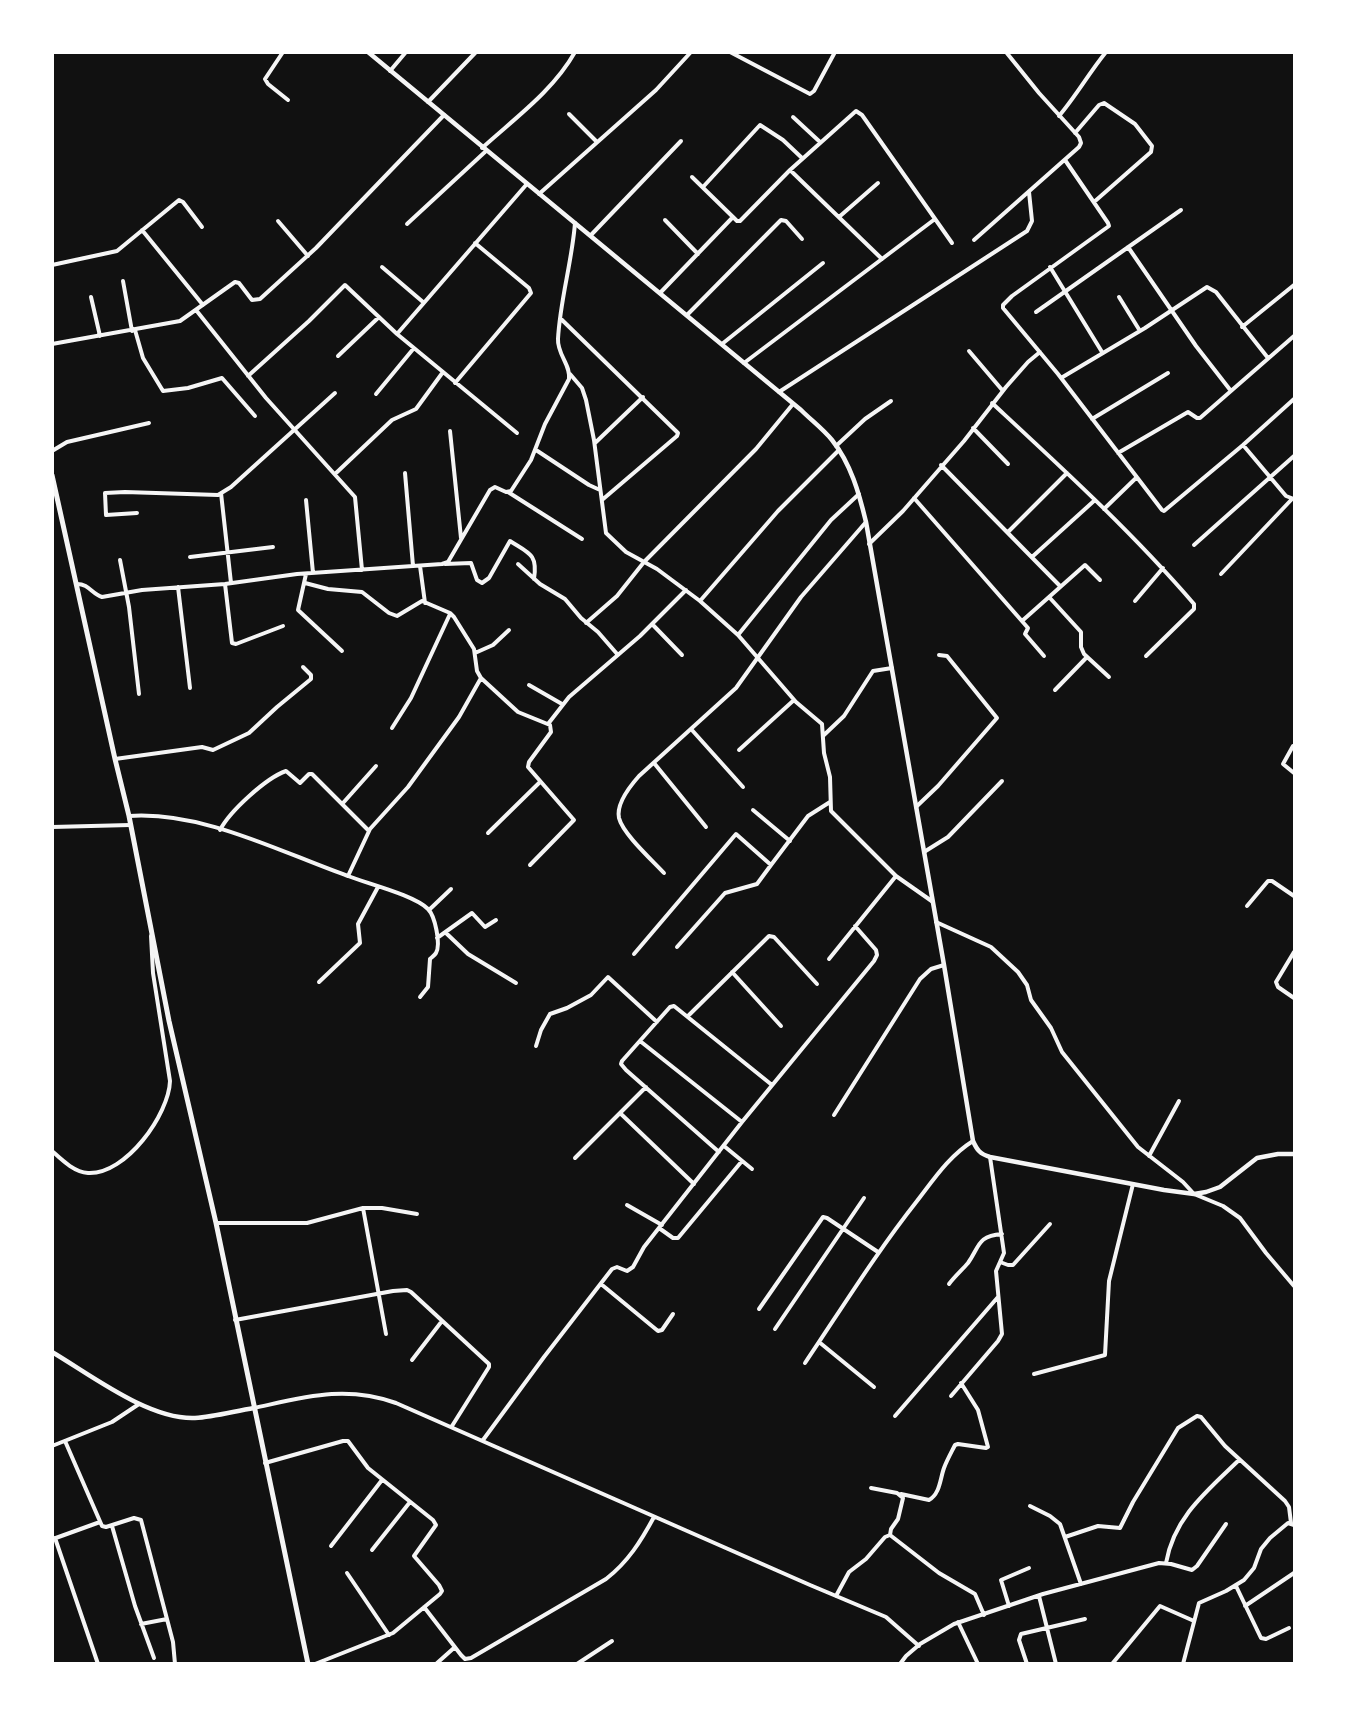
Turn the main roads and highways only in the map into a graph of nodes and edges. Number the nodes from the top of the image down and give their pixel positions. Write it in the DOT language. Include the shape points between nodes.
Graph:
graph roads {
  1 [pos="52,475"];
  2 [pos="308,1664"];
  1 -- 2 [label="main road" via="129,816"];
}
